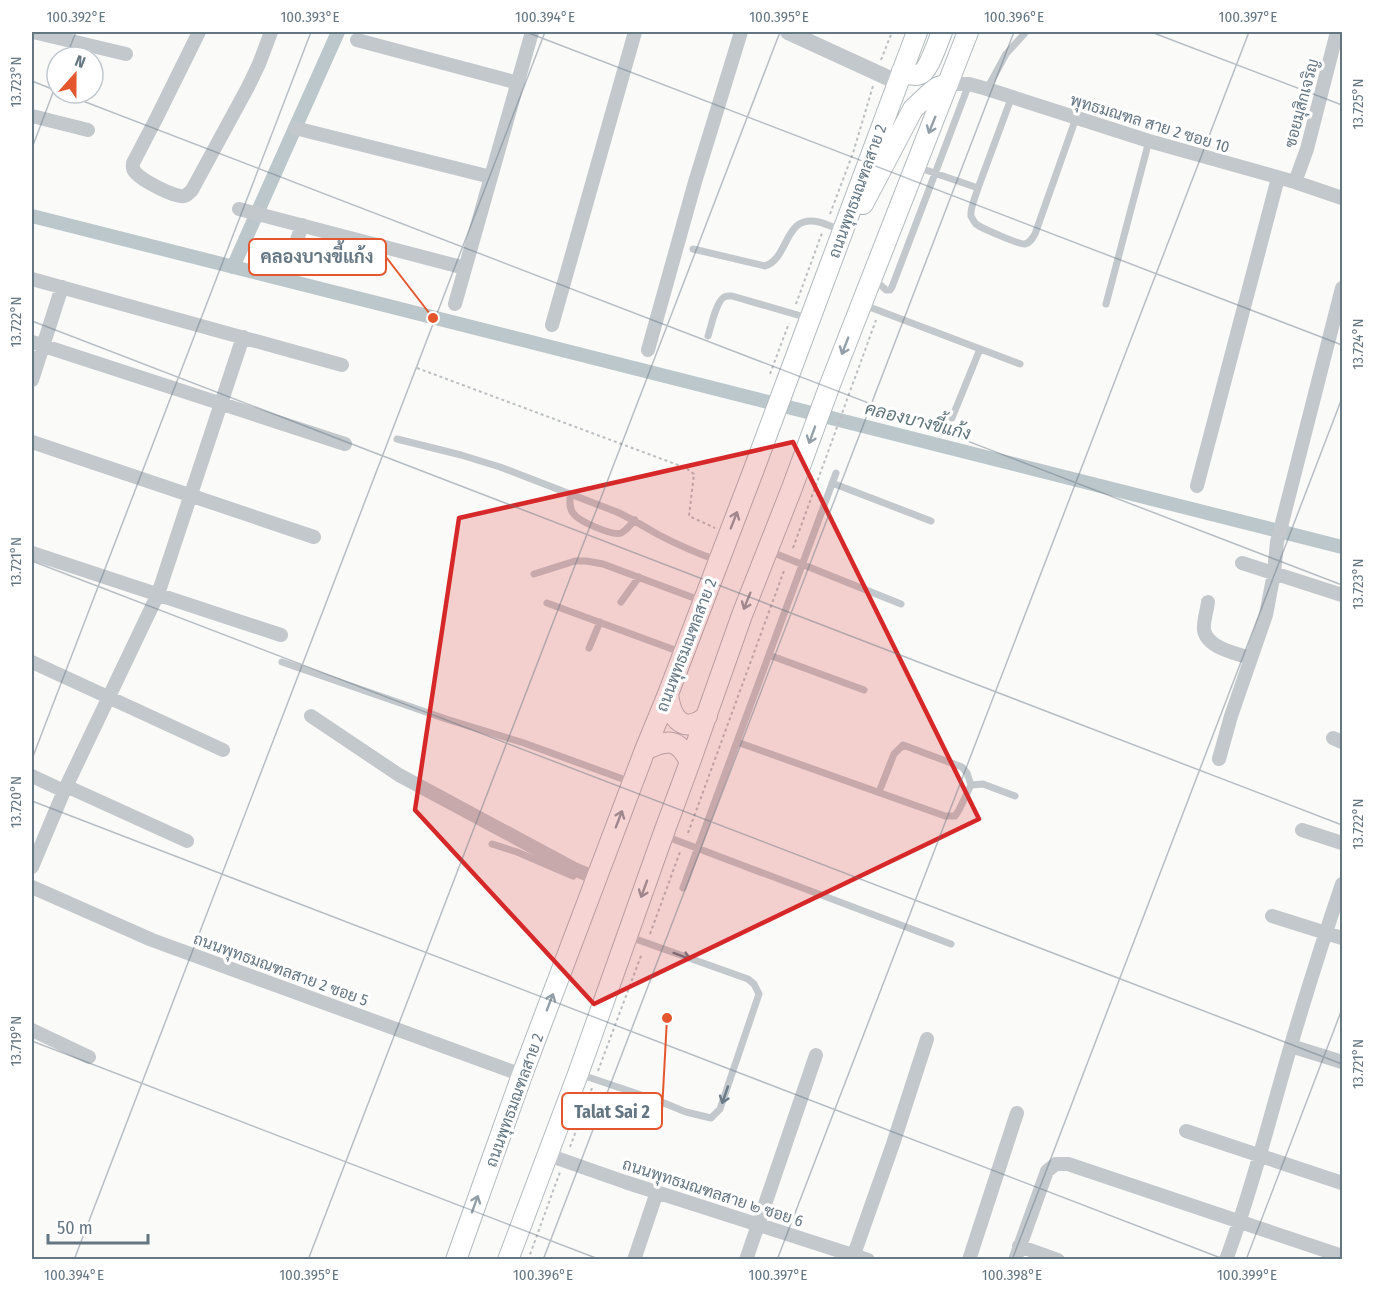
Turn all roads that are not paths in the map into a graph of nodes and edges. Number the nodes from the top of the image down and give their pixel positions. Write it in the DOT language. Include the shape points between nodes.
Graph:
graph roads {
  1 [pos="33,32"];
  2 [pos="199,32"];
  3 [pos="271,32"];
  4 [pos="532,32"];
  5 [pos="635,32"];
  6 [pos="741,32"];
  7 [pos="788,32"];
  8 [pos="917,32"];
  9 [pos="942,32"];
  10 [pos="968,32"];
  11 [pos="1026,32"];
  12 [pos="1338,32"];
  13 [pos="357,40"];
  14 [pos="126,54"];
  15 [pos="900,77"];
  16 [pos="518,83"];
  17 [pos="948,84"];
  18 [pos="969,84"];
  19 [pos="987,88"];
  20 [pos="1012,96"];
  21 [pos="32,116"];
  22 [pos="1076,118"];
  23 [pos="295,128"];
  24 [pos="88,130"];
  25 [pos="1149,141"];
  26 [pos="915,167"];
  27 [pos="936,174"];
  28 [pos="492,177"];
  29 [pos="1278,178"];
  30 [pos="1295,182"];
  31 [pos="978,188"];
  32 [pos="1342,198"];
  33 [pos="239,209"];
  34 [pos="302,225"];
  35 [pos="842,231"];
  36 [pos="693,249"];
  37 [pos="292,255"];
  38 [pos="465,268"];
  39 [pos="825,276"];
  40 [pos="872,277"];
  41 [pos="32,279"];
  42 [pos="62,287"];
  43 [pos="1342,288"];
  44 [pos="455,304"];
  45 [pos="861,304"];
  46 [pos="1106,304"];
  47 [pos="809,319"];
  48 [pos="552,325"];
  49 [pos="708,336"];
  50 [pos="243,337"];
  51 [pos="37,344"];
  52 [pos="980,349"];
  53 [pos="648,350"];
  54 [pos="1020,364"];
  55 [pos="342,365"];
  56 [pos="32,380"];
  57 [pos="222,404"];
  58 [pos="952,418"];
  59 [pos="398,439"];
  60 [pos="32,442"];
  61 [pos="345,444"];
  62 [pos="836,473"];
  63 [pos="832,483"];
  64 [pos="1197,486"];
  65 [pos="570,494"];
  66 [pos="191,496"];
  67 [pos="635,520"];
  68 [pos="931,521"];
  69 [pos="314,537"];
  70 [pos="767,550"];
  71 [pos="32,553"];
  72 [pos="718,561"];
  73 [pos="1242,563"];
  74 [pos="802,565"];
  75 [pos="1274,573"];
  76 [pos="534,574"];
  77 [pos="639,577"];
  78 [pos="159,594"];
  79 [pos="1342,595"];
  80 [pos="703,601"];
  81 [pos="621,602"];
  82 [pos="1208,602"];
  83 [pos="547,603"];
  84 [pos="901,604"];
  85 [pos="600,622"];
  86 [pos="281,635"];
  87 [pos="589,648"];
  88 [pos="683,654"];
  89 [pos="769,655"];
  90 [pos="1251,658"];
  91 [pos="32,662"];
  92 [pos="282,662"];
  93 [pos="864,690"];
  94 [pos="668,694"];
  95 [pos="109,697"];
  96 [pos="311,716"];
  97 [pos="707,716"];
  98 [pos="737,742"];
  99 [pos="224,750"];
  100 [pos="645,750"];
  101 [pos="1218,759"];
  102 [pos="690,762"];
  103 [pos="32,776"];
  104 [pos="633,783"];
  105 [pos="971,785"];
  106 [pos="65,788"];
  107 [pos="879,792"];
  108 [pos="1015,796"];
  109 [pos="1302,830"];
  110 [pos="663,835"];
  111 [pos="187,841"];
  112 [pos="1342,843"];
  113 [pos="492,844"];
  114 [pos="699,849"];
  115 [pos="32,867"];
  116 [pos="596,881"];
  117 [pos="1342,884"];
  118 [pos="32,887"];
  119 [pos="683,888"];
  120 [pos="1272,916"];
  121 [pos="1326,933"];
  122 [pos="627,936"];
  123 [pos="1342,938"];
  124 [pos="951,944"];
  125 [pos="32,1030"];
  126 [pos="927,1039"];
  127 [pos="1291,1046"];
  128 [pos="816,1054"];
  129 [pos="89,1057"];
  130 [pos="1342,1062"];
  131 [pos="522,1075"];
  132 [pos="587,1076"];
  133 [pos="1017,1113"];
  134 [pos="1186,1131"];
  135 [pos="1260,1155"];
  136 [pos="556,1158"];
  137 [pos="1342,1183"];
  138 [pos="657,1192"];
  139 [pos="1240,1222"];
  140 [pos="758,1224"];
  141 [pos="1017,1253"];
  142 [pos="1342,1256"];
  143 [pos="853,1257"];
  144 [pos="456,1260"];
  145 [pos="508,1260"];
  146 [pos="634,1260"];
  147 [pos="746,1260"];
  148 [pos="868,1260"];
  149 [pos="969,1260"];
  150 [pos="1058,1260"];
  151 [pos="1226,1260"];
  1 -- 14 [label="street"];
  2 -- 3 [label="street" via="133,163 137,175 165,191 184,196 192,190 248,87"];
  4 -- 16 [label="street"];
  5 -- 48 [label="street"];
  6 -- 53 [label="street"];
  7 -- 15 [label="street"];
  8 -- 15 [label="main road, ถนนพุทธมณฑลสาย 2"];
  9 -- 15 [label="main road" via="922,73"];
  10 -- 17 [label="main road"];
  11 -- 19 [label="lane" via="1006,54"];
  12 -- 30 [label="street, ซอยมุสิกเจริญ"];
  13 -- 16 [label="street"];
  15 -- 35 [label="main road, ถนนพุทธมณฑลสาย 2"];
  16 -- 28 [label="street"];
  17 -- 18 [label="street, พุทธมณฑล สาย 2 ซอย 10"];
  17 -- 26 [label="main road, one-way"];
  17 -- 39 [label="main road" via="938,87 913,109"];
  18 -- 19 [label="street, พุทธมณฑล สาย 2 ซอย 10"];
  18 -- 27 [label="lane"];
  19 -- 20 [label="street, พุทธมณฑล สาย 2 ซอย 10"];
  20 -- 22 [label="street, พุทธมณฑล สาย 2 ซอย 10"];
  20 -- 31 [label="lane"];
  21 -- 24 [label="street"];
  22 -- 25 [label="street, พุทธมณฑล สาย 2 ซอย 10"];
  22 -- 31 [label="lane" via="1035,234 1026,244 977,225 971,211"];
  23 -- 28 [label="street"];
  25 -- 29 [label="street, พุทธมณฑล สาย 2 ซอย 10"];
  25 -- 46 [label="lane"];
  26 -- 27 [label="lane"];
  26 -- 40 [label="main road"];
  27 -- 31 [label="lane"];
  27 -- 40 [label="lane" via="892,287 886,290"];
  28 -- 38 [label="street"];
  29 -- 30 [label="street, พุทธมณฑล สาย 2 ซอย 10"];
  29 -- 64 [label="street"];
  30 -- 32 [label="street, พุทธมณฑล สาย 2 ซอย 10"];
  33 -- 34 [label="street"];
  34 -- 37 [label="street"];
  34 -- 38 [label="street"];
  35 -- 36 [label="lane" via="816,222 801,223 791,231 778,257 765,266"];
  35 -- 39 [label="main road, ถนนพุทธมณฑลสาย 2"];
  38 -- 44 [label="street"];
  39 -- 47 [label="main road, ถนนพุทธมณฑลสาย 2"];
  40 -- 45 [label="main road"];
  41 -- 42 [label="street"];
  42 -- 50 [label="street"];
  42 -- 51 [label="street"];
  43 -- 75 [label="street" via="1282,523"];
  45 -- 52 [label="lane"];
  45 -- 70 [label="main road, one-way"];
  47 -- 49 [label="lane" via="726,296 718,304"];
  72 -- 47 [label="main road, ถนนพุทธมณฑลสาย 2, one-way"];
  50 -- 55 [label="street"];
  50 -- 57 [label="street"];
  51 -- 56 [label="street"];
  51 -- 57 [label="street"];
  52 -- 54 [label="lane"];
  52 -- 58 [label="lane"];
  57 -- 61 [label="street"];
  57 -- 66 [label="street"];
  59 -- 65 [label="lane" via="461,455"];
  60 -- 66 [label="street"];
  62 -- 63 [label="lane"];
  63 -- 68 [label="lane"];
  63 -- 74 [label="lane"];
  65 -- 67 [label="lane"];
  65 -- 67 [label="lane" via="573,514 595,527 621,533"];
  66 -- 69 [label="street"];
  66 -- 78 [label="street"];
  67 -- 72 [label="lane"];
  70 -- 74 [label="lane"];
  70 -- 97 [label="main road, one-way"];
  71 -- 78 [label="street"];
  72 -- 80 [label="main road, ถนนพุทธมณฑลสาย 2"];
  73 -- 75 [label="street"];
  74 -- 84 [label="lane"];
  74 -- 89 [label="lane"];
  75 -- 79 [label="street"];
  75 -- 90 [label="street" via="1261,635"];
  76 -- 77 [label="lane" via="586,561"];
  77 -- 80 [label="lane"];
  77 -- 81 [label="lane"];
  78 -- 86 [label="street"];
  78 -- 95 [label="street"];
  80 -- 88 [label="main road, ถนนพุทธมณฑลสาย 2"];
  82 -- 90 [label="street" via="1204,631 1207,638 1214,645"];
  83 -- 85 [label="lane"];
  85 -- 87 [label="lane"];
  85 -- 88 [label="lane"];
  88 -- 94 [label="main road, ถนนพุทธมณฑลสาย 2"];
  89 -- 93 [label="lane"];
  89 -- 98 [label="lane"];
  90 -- 101 [label="street"];
  91 -- 95 [label="street"];
  92 -- 104 [label="lane"];
  94 -- 97 [label="main road" via="676,719 692,725"];
  94 -- 100 [label="main road, ถนนพุทธมณฑลสาย 2"];
  95 -- 99 [label="street"];
  95 -- 106 [label="street"];
  96 -- 116 [label="street" via="399,776"];
  97 -- 102 [label="main road"];
  98 -- 107 [label="lane"];
  98 -- 114 [label="lane"];
  100 -- 102 [label="main road" via="669,742 685,752"];
  100 -- 104 [label="main road, ถนนพุทธมณฑลสาย 2"];
  102 -- 110 [label="main road"];
  103 -- 106 [label="street"];
  116 -- 104 [label="main road, ถนนพุทธมณฑลสาย 2, one-way"];
  105 -- 107 [label="lane" via="955,816 945,816"];
  105 -- 107 [label="lane" via="962,767 903,745 894,754"];
  105 -- 108 [label="lane" via="983,784"];
  106 -- 111 [label="street"];
  106 -- 115 [label="street"];
  109 -- 112 [label="street"];
  110 -- 114 [label="lane"];
  110 -- 122 [label="main road, one-way"];
  113 -- 116 [label="lane"];
  114 -- 119 [label="lane"];
  114 -- 124 [label="lane"];
  131 -- 116 [label="main road, ถนนพุทธมณฑลสาย 2, one-way"];
  117 -- 121 [label="street"];
  118 -- 131 [label="street, ถนนพุทธมณฑลสาย 2 ซอย 5" via="152,940"];
  120 -- 121 [label="street"];
  121 -- 123 [label="street"];
  121 -- 127 [label="street"];
  122 -- 132 [label="main road"];
  122 -- 132 [label="lane, one-way" via="748,980 759,994 720,1109 711,1118"];
  125 -- 129 [label="street"];
  126 -- 143 [label="street"];
  127 -- 130 [label="street"];
  127 -- 135 [label="street"];
  128 -- 140 [label="street"];
  144 -- 131 [label="main road, ถนนพุทธมณฑลสาย 2, one-way"];
  132 -- 136 [label="main road"];
  133 -- 149 [label="street"];
  134 -- 135 [label="street"];
  135 -- 137 [label="street"];
  135 -- 139 [label="street"];
  136 -- 138 [label="street, ถนนพุทธมณฑลสาย ๒ ซอย 6"];
  136 -- 145 [label="main road"];
  138 -- 140 [label="street, ถนนพุทธมณฑลสาย ๒ ซอย 6"];
  138 -- 146 [label="street"];
  139 -- 141 [label="street" via="1068,1164 1056,1164 1047,1171"];
  139 -- 142 [label="street"];
  139 -- 151 [label="street"];
  140 -- 143 [label="street, ถนนพุทธมณฑลสาย ๒ ซอย 6"];
  140 -- 147 [label="street"];
  141 -- 150 [label="street"];
  143 -- 148 [label="street, ถนนพุทธมณฑลสาย ๒ ซอย 6"];
}
